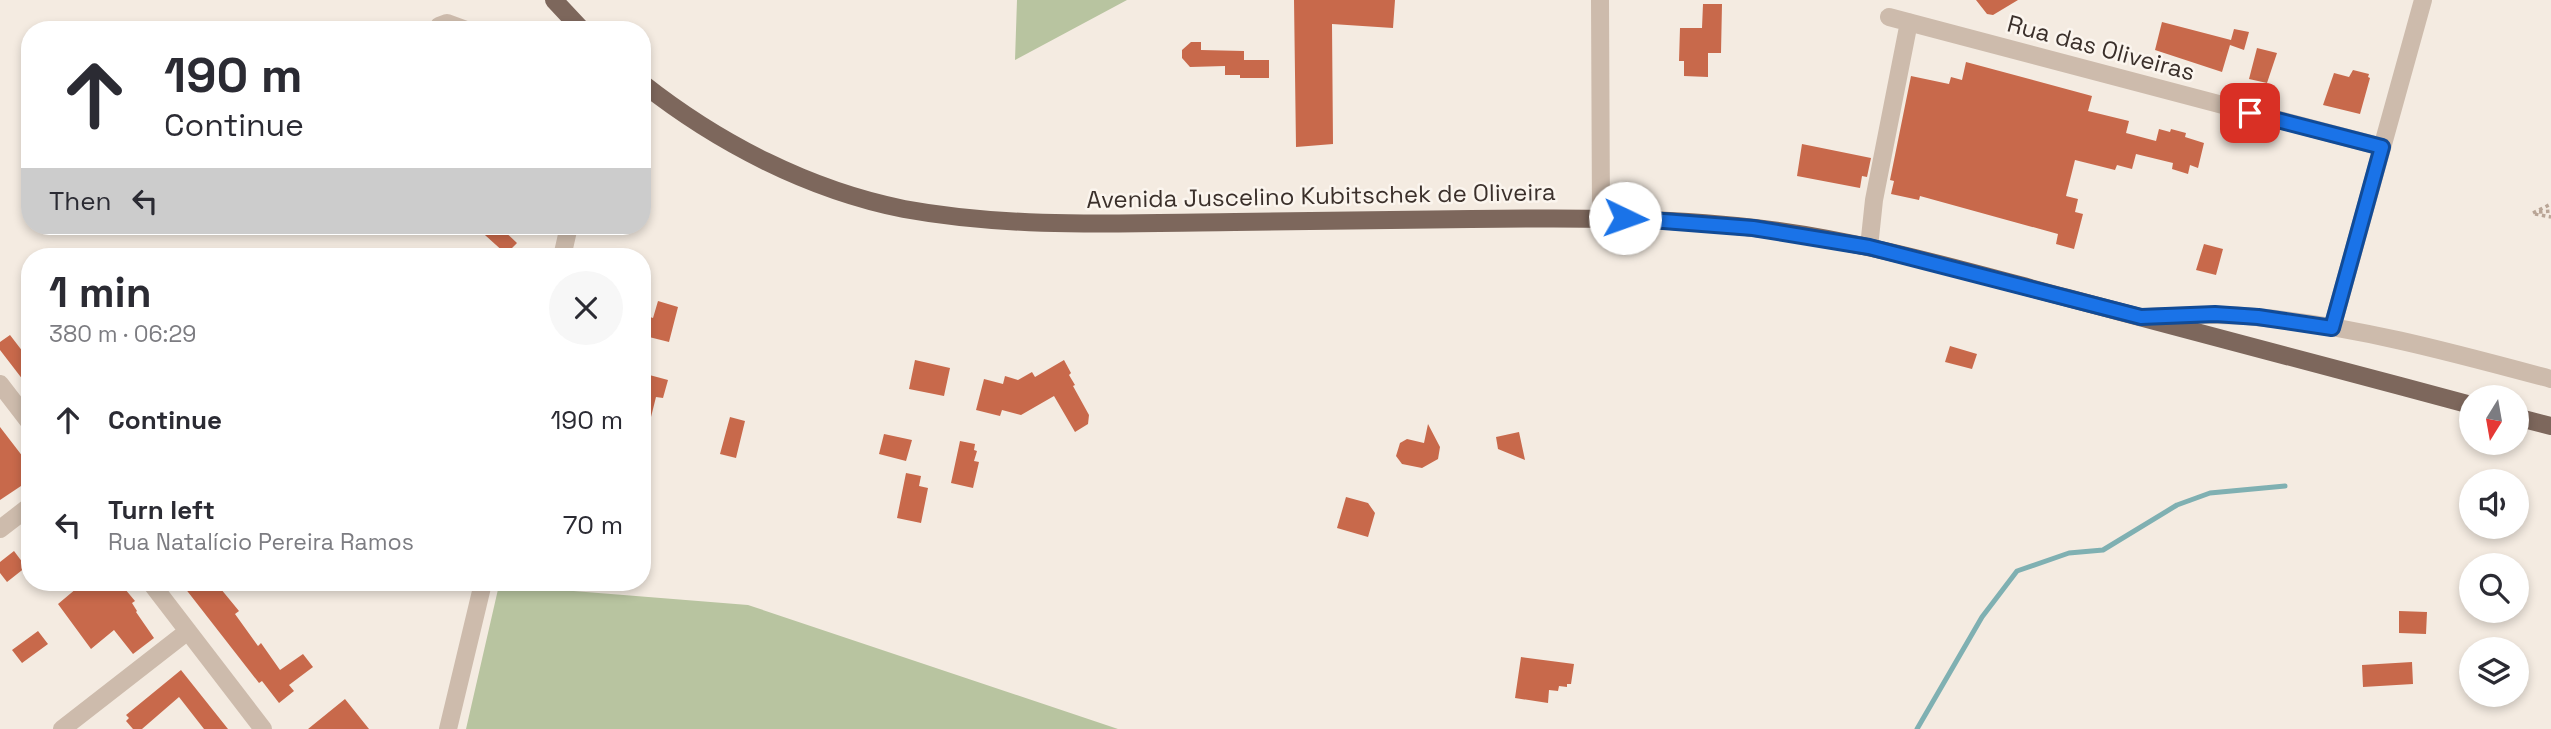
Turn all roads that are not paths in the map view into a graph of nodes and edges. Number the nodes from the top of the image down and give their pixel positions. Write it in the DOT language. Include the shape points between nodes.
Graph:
graph roads {
  1 [pos="554,0"];
  2 [pos="1600,0"];
  3 [pos="2423,0"];
  4 [pos="1889,17"];
  5 [pos="574,21"];
  6 [pos="1909,22"];
  7 [pos="651,90"];
  8 [pos="2382,147"];
  9 [pos="1601,217"];
  10 [pos="1869,247"];
  11 [pos="2141,317"];
  12 [pos="2332,328"];
  13 [pos="2551,379"];
  14 [pos="0,384"];
  15 [pos="2459,402"];
  16 [pos="21,411"];
  17 [pos="2529,420"];
  18 [pos="2551,426"];
  19 [pos="21,513"];
  20 [pos="0,529"];
  21 [pos="157,591"];
  22 [pos="481,591"];
  23 [pos="188,631"];
  24 [pos="62,729"];
  25 [pos="263,729"];
  26 [pos="448,729"];
  1 -- 5 [label="main road"];
  2 -- 9 [label="street"];
  3 -- 8 [label="street"];
  4 -- 6 [label="street, Rua das Oliveiras"];
  6 -- 8 [label="street, Rua das Oliveiras"];
  6 -- 10 [label="street"];
  7 -- 9 [label="main road, Avenida Juscelino Kubitschek de Oliveira" via="776,167 842,193 957,217 1089,223"];
  8 -- 12 [label="street"];
  9 -- 10 [label="main road, Avenida Juscelino Kubitschek de Oliveira" via="1753,228"];
  10 -- 11 [label="main road, Avenida Juscelino Kubitschek de Oliveira"];
  11 -- 12 [label="street" via="2225,315"];
  11 -- 15 [label="main road, Avenida Juscelino Kubitschek de Oliveira"];
  12 -- 13 [label="street" via="2431,347"];
  14 -- 16 [label="street"];
  17 -- 18 [label="main road"];
  19 -- 20 [label="street"];
  21 -- 23 [label="street"];
  22 -- 26 [label="street"];
  23 -- 24 [label="street"];
  23 -- 25 [label="street"];
}
